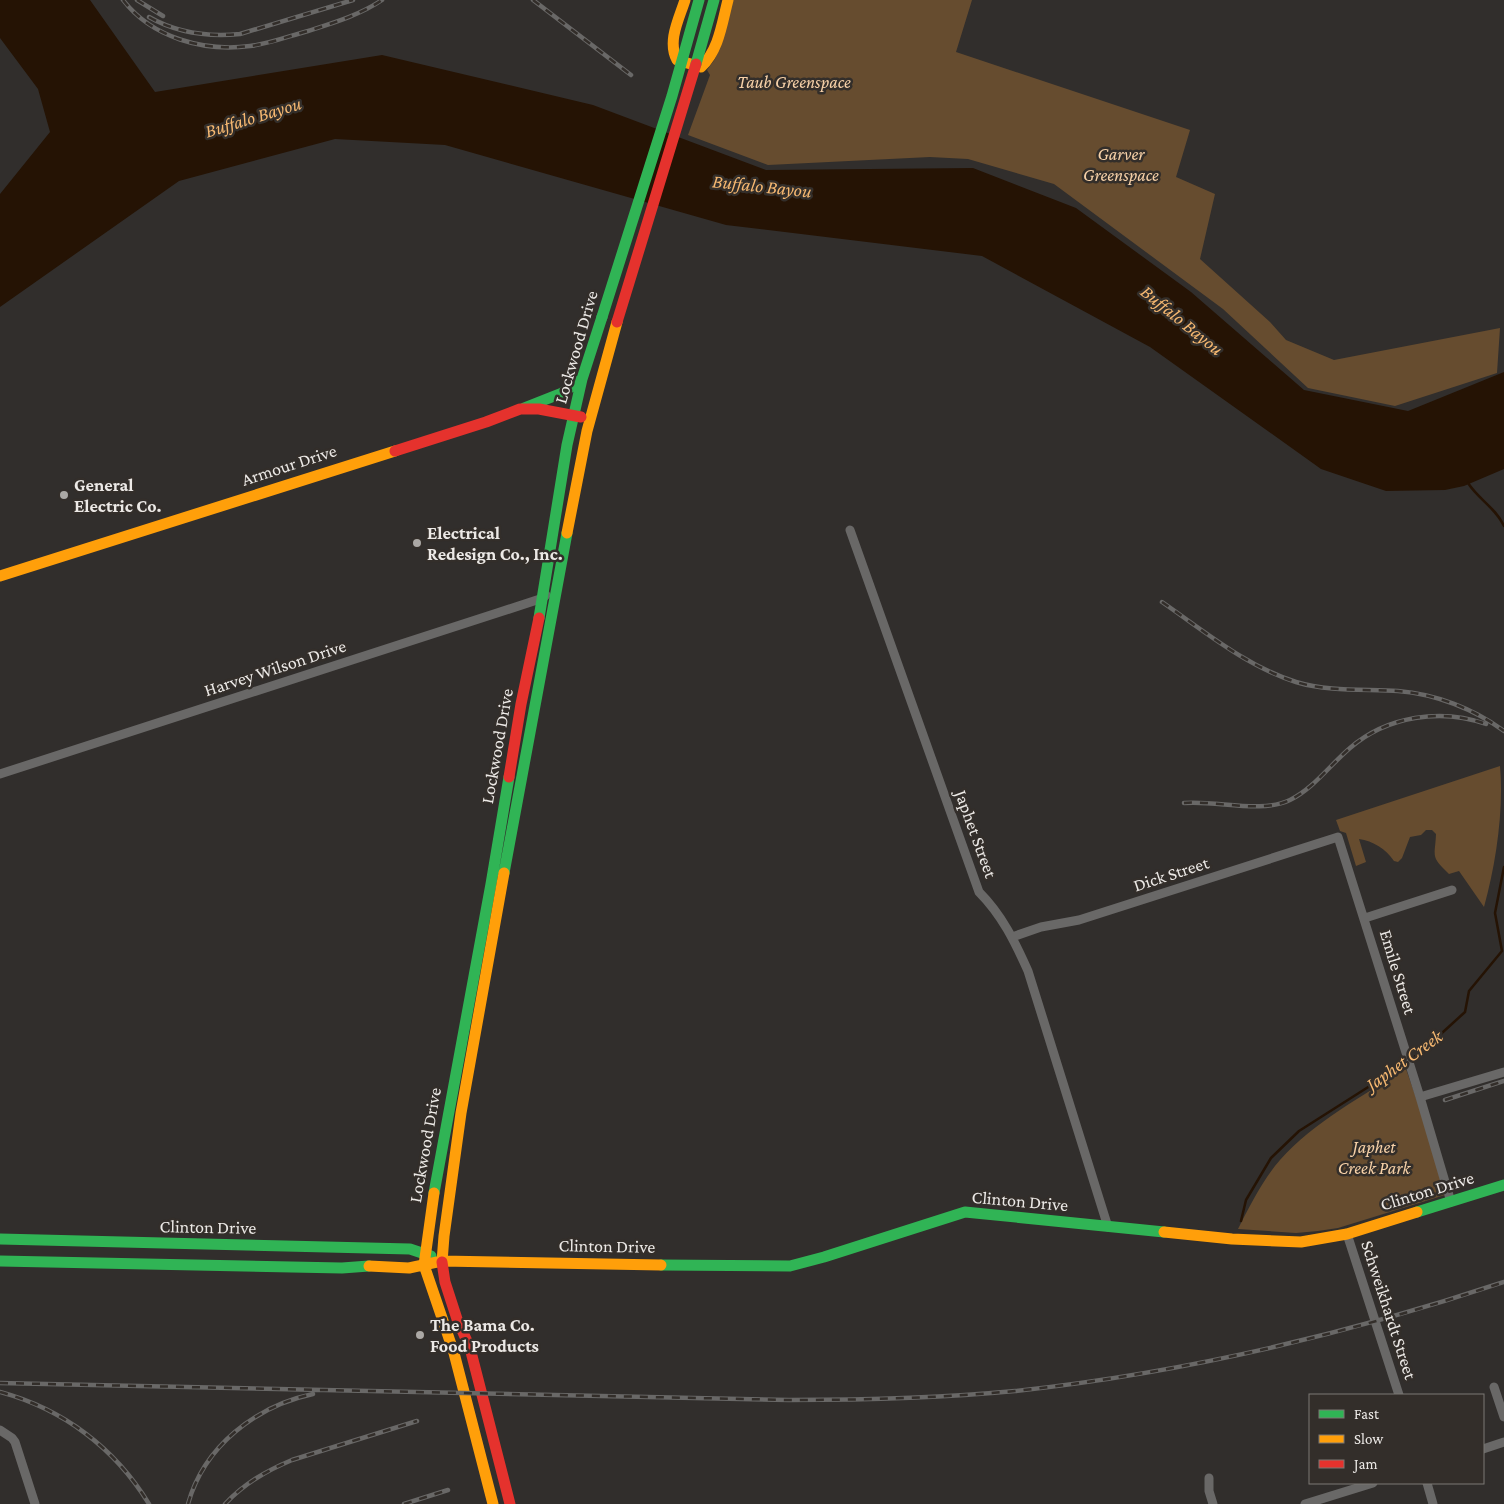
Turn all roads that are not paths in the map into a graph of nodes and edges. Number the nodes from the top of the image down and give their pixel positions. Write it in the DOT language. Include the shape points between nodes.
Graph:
graph roads {
  1 [pos="685,0"];
  2 [pos="699,0"];
  3 [pos="714,0"];
  4 [pos="728,0"];
  5 [pos="582,379"];
  6 [pos="520,409"];
  7 [pos="574,415"];
  8 [pos="590,418"];
  9 [pos="850,530"];
  10 [pos="0,576"];
  11 [pos="557,586"];
  12 [pos="543,598"];
  13 [pos="521,704"];
  14 [pos="533,707"];
  15 [pos="0,774"];
  16 [pos="512,794"];
  17 [pos="1338,838"];
  18 [pos="1452,890"];
  19 [pos="1365,918"];
  20 [pos="1012,937"];
  21 [pos="460,1048"];
  22 [pos="472,1049"];
  23 [pos="1504,1072"];
  24 [pos="453,1083"];
  25 [pos="466,1085"];
  26 [pos="1419,1094"];
  27 [pos="443,1141"];
  28 [pos="457,1143"];
  29 [pos="1504,1185"];
  30 [pos="1451,1202"];
  31 [pos="1108,1227"];
  32 [pos="1347,1234"];
  33 [pos="0,1239"];
  34 [pos="132,1242"];
  35 [pos="424,1259"];
  36 [pos="0,1261"];
  37 [pos="442,1261"];
  38 [pos="133,1264"];
  39 [pos="1494,1387"];
  40 [pos="1399,1394"];
  41 [pos="1504,1417"];
  42 [pos="0,1430"];
  43 [pos="1504,1442"];
  44 [pos="1484,1449"];
  45 [pos="1209,1478"];
  46 [pos="1371,1484"];
  47 [pos="1427,1484"];
  48 [pos="35,1504"];
  49 [pos="493,1504"];
  50 [pos="510,1504"];
  51 [pos="1213,1504"];
  52 [pos="1306,1504"];
  53 [pos="1433,1504"];
  1 -- 4 [label="main road" via="673,53 677,60 701,67 713,54"];
  2 -- 5 [label="main road, Lockwood Drive, bridge" via="672,96"];
  3 -- 8 [label="main road, Lockwood Drive, bridge"];
  5 -- 6 [label="main road" via="562,393"];
  5 -- 7 [label="main road, Lockwood Drive"];
  6 -- 7 [label="main road, Armour Drive"];
  6 -- 10 [label="main road, Armour Drive"];
  7 -- 8 [label="main road, Armour Drive"];
  7 -- 12 [label="main road, Lockwood Drive"];
  8 -- 11 [label="main road, Lockwood Drive"];
  9 -- 20 [label="street, Japhet Street" via="979,892 994,908"];
  11 -- 12 [label="street, Harvey Wilson Drive"];
  11 -- 14 [label="main road, Lockwood Drive"];
  12 -- 13 [label="main road, Lockwood Drive"];
  12 -- 15 [label="street, Harvey Wilson Drive"];
  13 -- 14 [label="main road"];
  13 -- 16 [label="main road, Lockwood Drive"];
  14 -- 16 [label="main road, Lockwood Drive"];
  16 -- 21 [label="main road, Lockwood Drive" via="491,884"];
  16 -- 22 [label="main road, Lockwood Drive"];
  17 -- 19 [label="street, Emile Street"];
  17 -- 20 [label="street, Dick Street" via="1079,920 1041,927"];
  18 -- 19 [label="street"];
  19 -- 26 [label="street, Emile Street"];
  20 -- 31 [label="street, Japhet Street" via="1028,971"];
  21 -- 22 [label="main road"];
  21 -- 24 [label="main road, Lockwood Drive"];
  22 -- 25 [label="main road, Lockwood Drive"];
  23 -- 26 [label="street"];
  24 -- 25 [label="main road"];
  24 -- 27 [label="main road, Lockwood Drive"];
  25 -- 28 [label="main road, Lockwood Drive"];
  26 -- 30 [label="street, Emile Street"];
  27 -- 28 [label="main road"];
  27 -- 35 [label="main road, Lockwood Drive"];
  28 -- 37 [label="main road, Lockwood Drive"];
  29 -- 30 [label="main road, Clinton Drive"];
  30 -- 32 [label="main road, Clinton Drive"];
  31 -- 32 [label="main road, Clinton Drive" via="1301,1242"];
  31 -- 37 [label="main road, Clinton Drive" via="965,1212 790,1266"];
  32 -- 40 [label="street, Schweikhardt Street"];
  33 -- 34 [label="main road, Clinton Drive"];
  34 -- 35 [label="main road, Clinton Drive" via="401,1248 410,1249"];
  34 -- 38 [label="main road"];
  35 -- 37 [label="main road, Clinton Drive"];
  35 -- 38 [label="main road, Clinton Drive" via="409,1268"];
  35 -- 49 [label="main road, Lockwood Drive" via="454,1353"];
  36 -- 38 [label="main road, Clinton Drive"];
  37 -- 50 [label="main road, Lockwood Drive" via="445,1282 470,1348"];
  39 -- 41 [label="street"];
  42 -- 48 [label="street" via="12,1438 20,1454"];
  43 -- 44 [label="street"];
  45 -- 51 [label="street"];
  46 -- 52 [label="street"];
  47 -- 53 [label="street"];
}
